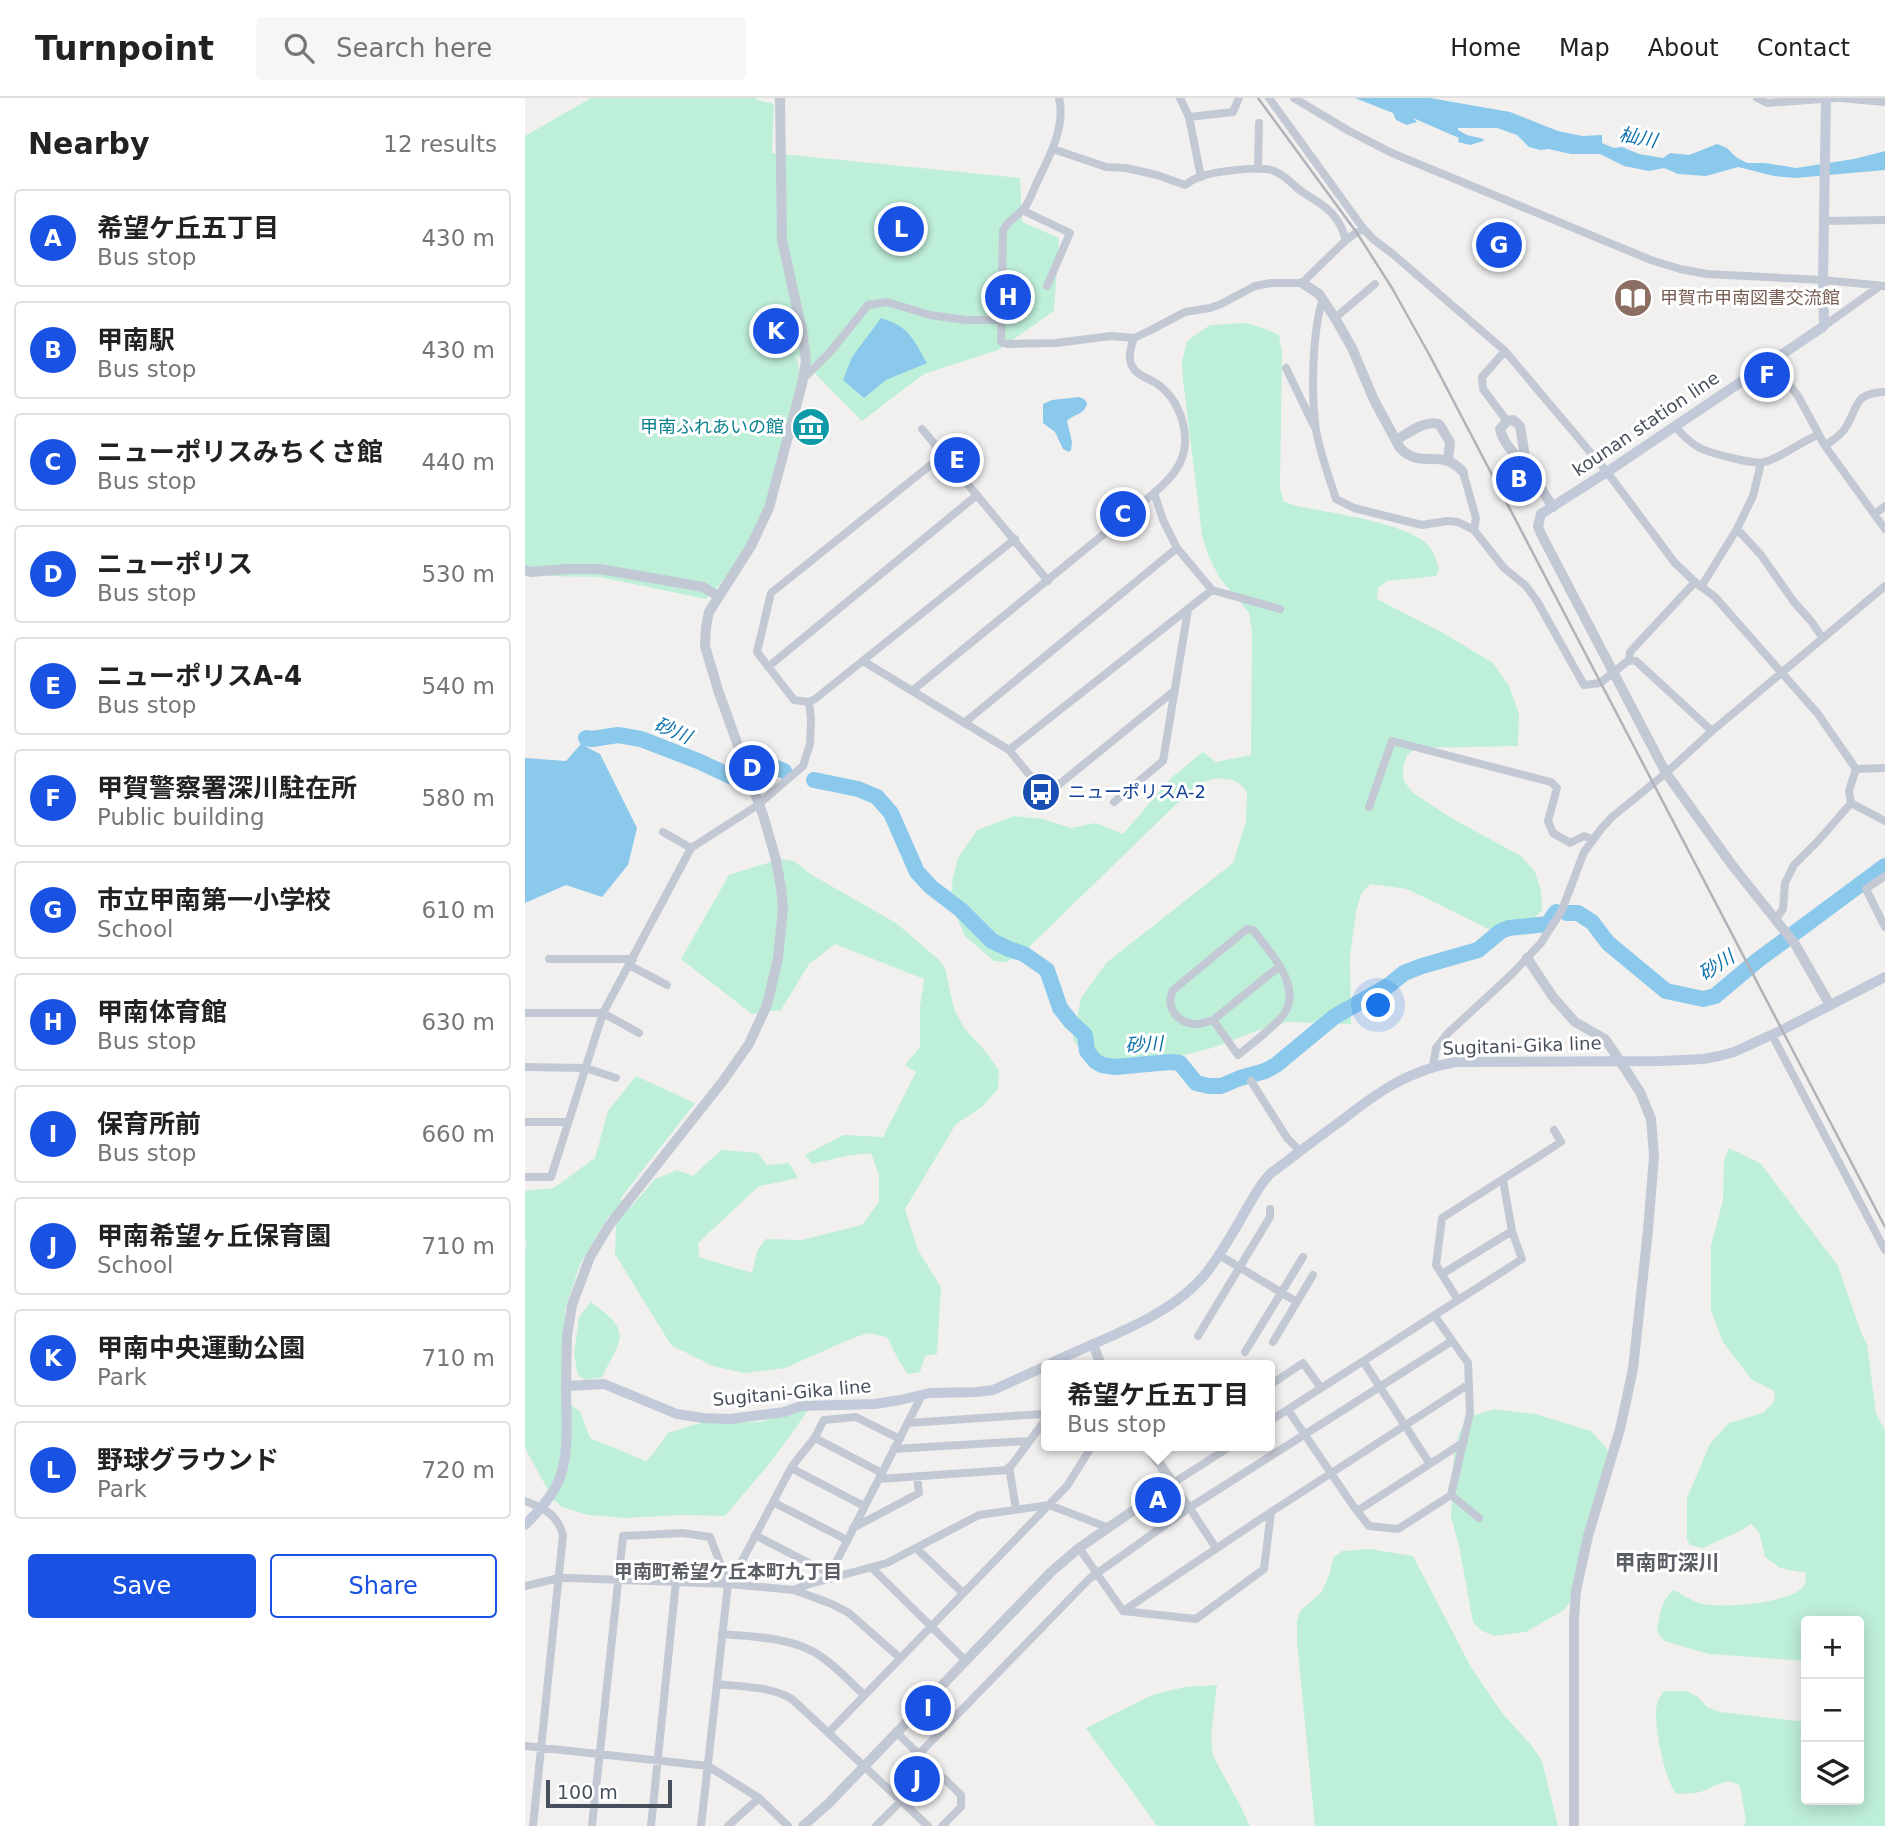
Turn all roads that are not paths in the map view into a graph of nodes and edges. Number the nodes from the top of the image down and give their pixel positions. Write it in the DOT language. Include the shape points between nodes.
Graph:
graph roads {
  1 [pos="780,98"];
  2 [pos="1059,98"];
  3 [pos="1180,98"];
  4 [pos="1239,98"];
  5 [pos="1269,98"];
  6 [pos="1294,98"];
  7 [pos="1757,98"];
  8 [pos="1831,100"];
  9 [pos="1885,102"];
  10 [pos="1189,117"];
  11 [pos="1259,123"];
  12 [pos="1053,149"];
  13 [pos="1258,169"];
  14 [pos="1201,177"];
  15 [pos="1022,210"];
  16 [pos="1824,218"];
  17 [pos="1885,220"];
  18 [pos="1363,228"];
  19 [pos="1346,240"];
  20 [pos="1823,281"];
  21 [pos="1302,283"];
  22 [pos="1375,284"];
  23 [pos="1047,286"];
  24 [pos="1882,286"];
  25 [pos="1322,299"];
  26 [pos="1335,318"];
  27 [pos="1001,320"];
  28 [pos="1824,326"];
  29 [pos="1134,338"];
  30 [pos="1505,351"];
  31 [pos="1772,362"];
  32 [pos="1286,368"];
  33 [pos="803,379"];
  34 [pos="1885,392"];
  35 [pos="1507,421"];
  36 [pos="1675,427"];
  37 [pos="922,429"];
  38 [pos="1316,429"];
  39 [pos="1818,435"];
  40 [pos="1396,440"];
  41 [pos="1524,445"];
  42 [pos="1825,446"];
  43 [pos="1512,450"];
  44 [pos="943,455"];
  45 [pos="1448,460"];
  46 [pos="1761,463"];
  47 [pos="1527,469"];
  48 [pos="1463,472"];
  49 [pos="1607,472"];
  50 [pos="1154,493"];
  51 [pos="977,495"];
  52 [pos="1885,506"];
  53 [pos="1553,507"];
  54 [pos="1541,514"];
  55 [pos="1875,514"];
  56 [pos="1737,529"];
  57 [pos="1885,529"];
  58 [pos="1474,530"];
  59 [pos="1015,539"];
  60 [pos="1177,548"];
  61 [pos="525,570"];
  62 [pos="1048,581"];
  63 [pos="1698,584"];
  64 [pos="1885,586"];
  65 [pos="1212,590"];
  66 [pos="718,596"];
  67 [pos="1280,609"];
  68 [pos="1188,610"];
  69 [pos="1822,637"];
  70 [pos="1629,660"];
  71 [pos="863,661"];
  72 [pos="768,667"];
  73 [pos="1614,672"];
  74 [pos="1781,673"];
  75 [pos="912,691"];
  76 [pos="1174,691"];
  77 [pos="809,702"];
  78 [pos="964,723"];
  79 [pos="1711,731"];
  80 [pos="1009,750"];
  81 [pos="1885,768"];
  82 [pos="1856,769"];
  83 [pos="1667,773"];
  84 [pos="1114,802"];
  85 [pos="1851,803"];
  86 [pos="758,805"];
  87 [pos="1370,807"];
  88 [pos="1885,821"];
  89 [pos="663,832"];
  90 [pos="1592,839"];
  91 [pos="691,848"];
  92 [pos="1885,876"];
  93 [pos="1776,919"];
  94 [pos="1885,927"];
  95 [pos="1527,958"];
  96 [pos="549,959"];
  97 [pos="631,962"];
  98 [pos="1280,967"];
  99 [pos="1885,977"];
  100 [pos="667,985"];
  101 [pos="1830,1005"];
  102 [pos="525,1013"];
  103 [pos="603,1013"];
  104 [pos="1213,1020"];
  105 [pos="639,1032"];
  106 [pos="1772,1035"];
  107 [pos="1621,1061"];
  108 [pos="1433,1066"];
  109 [pos="525,1067"];
  110 [pos="586,1068"];
  111 [pos="616,1078"];
  112 [pos="1251,1081"];
  113 [pos="525,1122"];
  114 [pos="568,1122"];
  115 [pos="1554,1129"];
  116 [pos="1300,1151"];
  117 [pos="525,1177"];
  118 [pos="1503,1180"];
  119 [pos="1271,1209"];
  120 [pos="1512,1231"];
  121 [pos="1885,1250"];
  122 [pos="1219,1255"];
  123 [pos="1303,1257"];
  124 [pos="1239,1268"];
  125 [pos="1442,1274"];
  126 [pos="1313,1275"];
  127 [pos="1281,1293"];
  128 [pos="1458,1300"];
  129 [pos="1297,1303"];
  130 [pos="1434,1315"];
  131 [pos="1198,1336"];
  132 [pos="1452,1341"];
  133 [pos="1273,1342"];
  134 [pos="1093,1344"];
  135 [pos="1245,1352"];
  136 [pos="1057,1360"];
  137 [pos="1099,1360"];
  138 [pos="1363,1361"];
  139 [pos="1041,1367"];
  140 [pos="1275,1382"];
  141 [pos="1469,1384"];
  142 [pos="566,1385"];
  143 [pos="1380,1387"];
  144 [pos="1321,1388"];
  145 [pos="922,1395"];
  146 [pos="1288,1410"];
  147 [pos="1041,1413"];
  148 [pos="1275,1418"];
  149 [pos="908,1423"];
  150 [pos="1041,1424"];
  151 [pos="1405,1426"];
  152 [pos="1305,1436"];
  153 [pos="815,1438"];
  154 [pos="900,1439"];
  155 [pos="1028,1441"];
  156 [pos="1464,1442"];
  157 [pos="894,1450"];
  158 [pos="1089,1451"];
  159 [pos="1151,1451"];
  160 [pos="1223,1451"];
  161 [pos="1430,1464"];
  162 [pos="1009,1467"];
  163 [pos="791,1468"];
  164 [pos="1332,1473"];
  165 [pos="880,1476"];
  166 [pos="917,1476"];
  167 [pos="1173,1483"];
  168 [pos="1451,1495"];
  169 [pos="525,1501"];
  170 [pos="773,1502"];
  171 [pos="1049,1505"];
  172 [pos="864,1506"];
  173 [pos="542,1507"];
  174 [pos="1189,1508"];
  175 [pos="1016,1509"];
  176 [pos="1357,1511"];
  177 [pos="1271,1512"];
  178 [pos="1479,1518"];
  179 [pos="525,1525"];
  180 [pos="852,1528"];
  181 [pos="1109,1528"];
  182 [pos="755,1535"];
  183 [pos="847,1540"];
  184 [pos="916,1548"];
  185 [pos="1079,1548"];
  186 [pos="1216,1548"];
  187 [pos="872,1567"];
  188 [pos="1098,1573"];
  189 [pos="830,1576"];
  190 [pos="559,1578"];
  191 [pos="618,1580"];
  192 [pos="676,1581"];
  193 [pos="728,1584"];
  194 [pos="525,1586"];
  195 [pos="794,1590"];
  196 [pos="963,1593"];
  197 [pos="1123,1611"];
  198 [pos="931,1626"];
  199 [pos="722,1634"];
  200 [pos="900,1658"];
  201 [pos="966,1661"];
  202 [pos="717,1684"];
  203 [pos="864,1695"];
  204 [pos="828,1732"];
  205 [pos="897,1733"];
  206 [pos="525,1746"];
  207 [pos="541,1748"];
  208 [pos="600,1754"];
  209 [pos="919,1754"];
  210 [pos="657,1760"];
  211 [pos="708,1766"];
  212 [pos="864,1766"];
  213 [pos="759,1798"];
  214 [pos="901,1801"];
  215 [pos="533,1826"];
  216 [pos="592,1826"];
  217 [pos="651,1826"];
  218 [pos="701,1826"];
  219 [pos="728,1826"];
  220 [pos="788,1826"];
  221 [pos="803,1826"];
  222 [pos="876,1826"];
  223 [pos="928,1826"];
  224 [pos="942,1826"];
  225 [pos="1574,1826"];
  1 -- 33 [label="street" via="782,240 802,330"];
  2 -- 12 [label="street"];
  3 -- 10 [label="street"];
  4 -- 10 [label="street" via="1233,112"];
  5 -- 18 [label="street"];
  6 -- 20 [label="street" via="1392,153 1651,260 1707,274"];
  7 -- 8 [label="street" via="1767,103"];
  8 -- 9 [label="street"];
  8 -- 16 [label="main road"];
  10 -- 14 [label="street"];
  11 -- 13 [label="street"];
  12 -- 14 [label="street" via="1185,185"];
  12 -- 15 [label="street"];
  13 -- 14 [label="street"];
  13 -- 19 [label="street" via="1272,169 1330,210"];
  15 -- 23 [label="street" via="1070,233"];
  15 -- 27 [label="street" via="1006,222 1003,231"];
  16 -- 17 [label="street"];
  16 -- 20 [label="main road"];
  18 -- 19 [label="street"];
  18 -- 30 [label="street"];
  19 -- 21 [label="street"];
  20 -- 24 [label="street"];
  20 -- 28 [label="main road"];
  21 -- 25 [label="street"];
  21 -- 29 [label="street" via="1255,286 1221,304 1185,312"];
  22 -- 26 [label="street"];
  24 -- 28 [label="street"];
  25 -- 26 [label="street"];
  25 -- 38 [label="street" via="1316,329"];
  26 -- 40 [label="street"];
  27 -- 29 [label="street" via="1001,342 1007,344"];
  27 -- 33 [label="street" via="930,315 887,302 867,305"];
  28 -- 31 [label="main road, kounan station line"];
  29 -- 50 [label="street" via="1130,362 1176,403 1185,439 1179,466"];
  30 -- 35 [label="street" via="1482,377 1483,389"];
  30 -- 49 [label="street"];
  31 -- 36 [label="main road, kounan station line"];
  31 -- 39 [label="street" via="1798,396"];
  32 -- 38 [label="street"];
  33 -- 66 [label="street" via="769,508"];
  34 -- 42 [label="street" via="1870,393 1856,403 1845,429"];
  35 -- 41 [label="street" via="1520,426"];
  35 -- 43 [label="street" via="1500,429 1501,436"];
  36 -- 46 [label="street" via="1698,448"];
  36 -- 49 [label="main road, kounan station line"];
  37 -- 44 [label="street"];
  38 -- 58 [label="street" via="1336,499 1354,508 1422,524 1458,522"];
  39 -- 42 [label="street"];
  39 -- 46 [label="street"];
  40 -- 45 [label="street" via="1406,455 1416,459"];
  40 -- 45 [label="street" via="1426,424 1439,424 1450,442"];
  41 -- 43 [label="street"];
  41 -- 47 [label="street"];
  42 -- 55 [label="street"];
  43 -- 47 [label="street"];
  44 -- 51 [label="street"];
  44 -- 72 [label="street" via="771,593 757,652"];
  45 -- 48 [label="street"];
  46 -- 56 [label="street" via="1753,496"];
  47 -- 53 [label="street"];
  48 -- 58 [label="street" via="1476,518"];
  49 -- 53 [label="main road, kounan station line"];
  49 -- 63 [label="street" via="1675,563"];
  50 -- 60 [label="street"];
  50 -- 62 [label="street"];
  51 -- 59 [label="street"];
  51 -- 72 [label="street"];
  52 -- 55 [label="street"];
  53 -- 54 [label="main road, kounan station line"];
  54 -- 73 [label="street" via="1541,534"];
  55 -- 57 [label="street"];
  56 -- 63 [label="street"];
  56 -- 69 [label="street"];
  58 -- 73 [label="street" via="1537,601 1584,685 1600,683"];
  59 -- 62 [label="street"];
  59 -- 71 [label="street"];
  60 -- 65 [label="street"];
  60 -- 78 [label="street"];
  61 -- 66 [label="street" via="600,569 703,587"];
  62 -- 75 [label="street"];
  63 -- 70 [label="street" via="1630,652"];
  63 -- 74 [label="street" via="1715,597"];
  64 -- 69 [label="street"];
  65 -- 67 [label="street"];
  65 -- 68 [label="street"];
  66 -- 86 [label="street" via="709,612 705,646"];
  68 -- 76 [label="street"];
  68 -- 80 [label="street"];
  69 -- 74 [label="street"];
  70 -- 73 [label="street"];
  70 -- 79 [label="street" via="1636,661"];
  71 -- 75 [label="street"];
  71 -- 77 [label="street"];
  72 -- 77 [label="street" via="794,699"];
  73 -- 83 [label="street"];
  74 -- 79 [label="street"];
  74 -- 82 [label="street" via="1818,714"];
  75 -- 78 [label="street"];
  76 -- 80 [label="street" via="1047,794"];
  76 -- 84 [label="street" via="1163,761"];
  77 -- 86 [label="street" via="810,744 803,766"];
  78 -- 80 [label="street"];
  79 -- 83 [label="street"];
  81 -- 82 [label="street"];
  82 -- 85 [label="street" via="1849,791"];
  83 -- 90 [label="street"];
  83 -- 93 [label="street"];
  85 -- 88 [label="street"];
  85 -- 93 [label="street" via="1794,865"];
  86 -- 91 [label="street"];
  86 -- 142 [label="street" via="776,860 783,908 768,1005 749,1044 723,1081 610,1224 590,1257 572,1305"];
  87 -- 90 [label="street" via="1392,741 1551,782 1557,788 1548,821 1553,833 1570,843 1584,836"];
  89 -- 91 [label="street"];
  90 -- 95 [label="street" via="1562,910"];
  91 -- 97 [label="street"];
  92 -- 94 [label="street" via="1866,889"];
  93 -- 101 [label="street"];
  95 -- 107 [label="street" via="1575,1022 1605,1039"];
  95 -- 108 [label="street" via="1448,1033 1436,1048"];
  96 -- 97 [label="street"];
  97 -- 100 [label="street"];
  97 -- 103 [label="street"];
  98 -- 104 [label="street"];
  98 -- 104 [label="street" via="1288,984 1288,1006 1238,1055"];
  98 -- 104 [label="street" via="1253,930 1247,929 1173,990 1170,1002 1175,1014 1195,1024"];
  99 -- 101 [label="main road, Sugitani-Gika line"];
  101 -- 106 [label="main road, Sugitani-Gika line"];
  102 -- 103 [label="street"];
  103 -- 105 [label="street"];
  103 -- 110 [label="street"];
  106 -- 107 [label="main road, Sugitani-Gika line" via="1734,1052 1703,1059"];
  106 -- 121 [label="street"];
  107 -- 108 [label="main road, Sugitani-Gika line" via="1481,1061"];
  107 -- 225 [label="street" via="1651,1119 1654,1156 1633,1369 1576,1591"];
  108 -- 116 [label="main road, Sugitani-Gika line" via="1396,1081"];
  109 -- 110 [label="street"];
  110 -- 111 [label="street"];
  110 -- 114 [label="street"];
  112 -- 116 [label="street"];
  113 -- 114 [label="street"];
  114 -- 117 [label="street" via="551,1177"];
  115 -- 118 [label="street" via="1561,1142"];
  116 -- 122 [label="main road, Sugitani-Gika line" via="1261,1183"];
  118 -- 120 [label="street"];
  118 -- 125 [label="street" via="1442,1218 1436,1265"];
  119 -- 124 [label="street"];
  120 -- 125 [label="street"];
  120 -- 128 [label="street" via="1522,1259"];
  122 -- 124 [label="street"];
  122 -- 134 [label="main road, Sugitani-Gika line" via="1177,1300"];
  123 -- 127 [label="street"];
  124 -- 127 [label="street"];
  124 -- 131 [label="street"];
  125 -- 128 [label="street"];
  126 -- 129 [label="street"];
  127 -- 129 [label="street"];
  127 -- 135 [label="street"];
  128 -- 130 [label="street"];
  129 -- 133 [label="street"];
  130 -- 132 [label="street"];
  130 -- 138 [label="street"];
  132 -- 141 [label="street" via="1468,1363"];
  132 -- 143 [label="street"];
  134 -- 136 [label="main road, Sugitani-Gika line"];
  134 -- 137 [label="street"];
  138 -- 143 [label="street"];
  138 -- 144 [label="street"];
  139 -- 145 [label="main road, Sugitani-Gika line" via="993,1390"];
  140 -- 144 [label="street" via="1303,1363"];
  141 -- 151 [label="street"];
  141 -- 156 [label="street"];
  142 -- 145 [label="main road, Sugitani-Gika line" via="604,1384 677,1414 730,1419 801,1406 875,1404"];
  142 -- 173 [label="main road" via="563,1467"];
  143 -- 151 [label="street"];
  143 -- 152 [label="street"];
  144 -- 146 [label="street"];
  145 -- 149 [label="street"];
  146 -- 148 [label="street"];
  146 -- 152 [label="street"];
  147 -- 149 [label="street"];
  149 -- 154 [label="street"];
  150 -- 155 [label="street"];
  151 -- 161 [label="street"];
  151 -- 164 [label="street"];
  152 -- 164 [label="street"];
  152 -- 174 [label="street"];
  153 -- 154 [label="street" via="824,1420 856,1417"];
  153 -- 163 [label="street"];
  153 -- 165 [label="street"];
  154 -- 157 [label="street"];
  155 -- 157 [label="street"];
  155 -- 162 [label="street"];
  156 -- 161 [label="street"];
  156 -- 168 [label="street"];
  157 -- 165 [label="street"];
  158 -- 171 [label="street"];
  159 -- 167 [label="street"];
  160 -- 167 [label="street"];
  161 -- 176 [label="street"];
  162 -- 166 [label="street"];
  162 -- 175 [label="street"];
  163 -- 170 [label="street"];
  163 -- 172 [label="street"];
  164 -- 176 [label="street"];
  164 -- 177 [label="street"];
  165 -- 166 [label="street"];
  165 -- 172 [label="street"];
  166 -- 180 [label="street" via="919,1493"];
  167 -- 174 [label="street"];
  167 -- 181 [label="street"];
  168 -- 176 [label="street" via="1398,1529 1370,1526"];
  168 -- 178 [label="street"];
  169 -- 173 [label="street"];
  170 -- 182 [label="street"];
  170 -- 183 [label="street"];
  171 -- 175 [label="street"];
  171 -- 181 [label="street"];
  171 -- 196 [label="street"];
  172 -- 180 [label="street"];
  173 -- 179 [label="main road"];
  173 -- 190 [label="street" via="554,1516 563,1535"];
  174 -- 186 [label="street"];
  174 -- 188 [label="street"];
  175 -- 184 [label="street" via="970,1518"];
  177 -- 186 [label="street"];
  177 -- 197 [label="street" via="1263,1569 1196,1619"];
  180 -- 183 [label="street"];
  181 -- 185 [label="street"];
  182 -- 189 [label="street"];
  182 -- 193 [label="street"];
  183 -- 189 [label="street"];
  184 -- 187 [label="street"];
  184 -- 196 [label="street"];
  185 -- 188 [label="street"];
  185 -- 201 [label="street"];
  186 -- 197 [label="street"];
  187 -- 189 [label="street"];
  187 -- 198 [label="street"];
  188 -- 197 [label="street"];
  188 -- 209 [label="street"];
  189 -- 195 [label="street"];
  190 -- 191 [label="street"];
  190 -- 194 [label="street"];
  190 -- 207 [label="street"];
  191 -- 192 [label="street"];
  191 -- 193 [label="street" via="623,1536 683,1534 709,1537"];
  191 -- 208 [label="street"];
  192 -- 193 [label="street"];
  192 -- 210 [label="street"];
  193 -- 195 [label="street"];
  193 -- 199 [label="street"];
  195 -- 200 [label="street" via="849,1613"];
  196 -- 198 [label="street"];
  198 -- 200 [label="street"];
  198 -- 201 [label="street"];
  199 -- 202 [label="street"];
  199 -- 203 [label="street" via="773,1639 808,1649"];
  200 -- 203 [label="street"];
  201 -- 205 [label="street"];
  202 -- 204 [label="street" via="785,1695"];
  202 -- 211 [label="street"];
  203 -- 204 [label="street"];
  204 -- 212 [label="street"];
  205 -- 209 [label="street"];
  205 -- 212 [label="street"];
  206 -- 207 [label="street"];
  207 -- 208 [label="street"];
  207 -- 215 [label="street"];
  208 -- 210 [label="street"];
  208 -- 216 [label="street"];
  209 -- 224 [label="street" via="961,1795 961,1807"];
  210 -- 211 [label="street"];
  210 -- 217 [label="street"];
  211 -- 213 [label="street"];
  211 -- 218 [label="street"];
  212 -- 214 [label="street"];
  212 -- 221 [label="street"];
  213 -- 219 [label="street"];
  213 -- 220 [label="street"];
  214 -- 222 [label="street"];
  214 -- 223 [label="street"];
}
